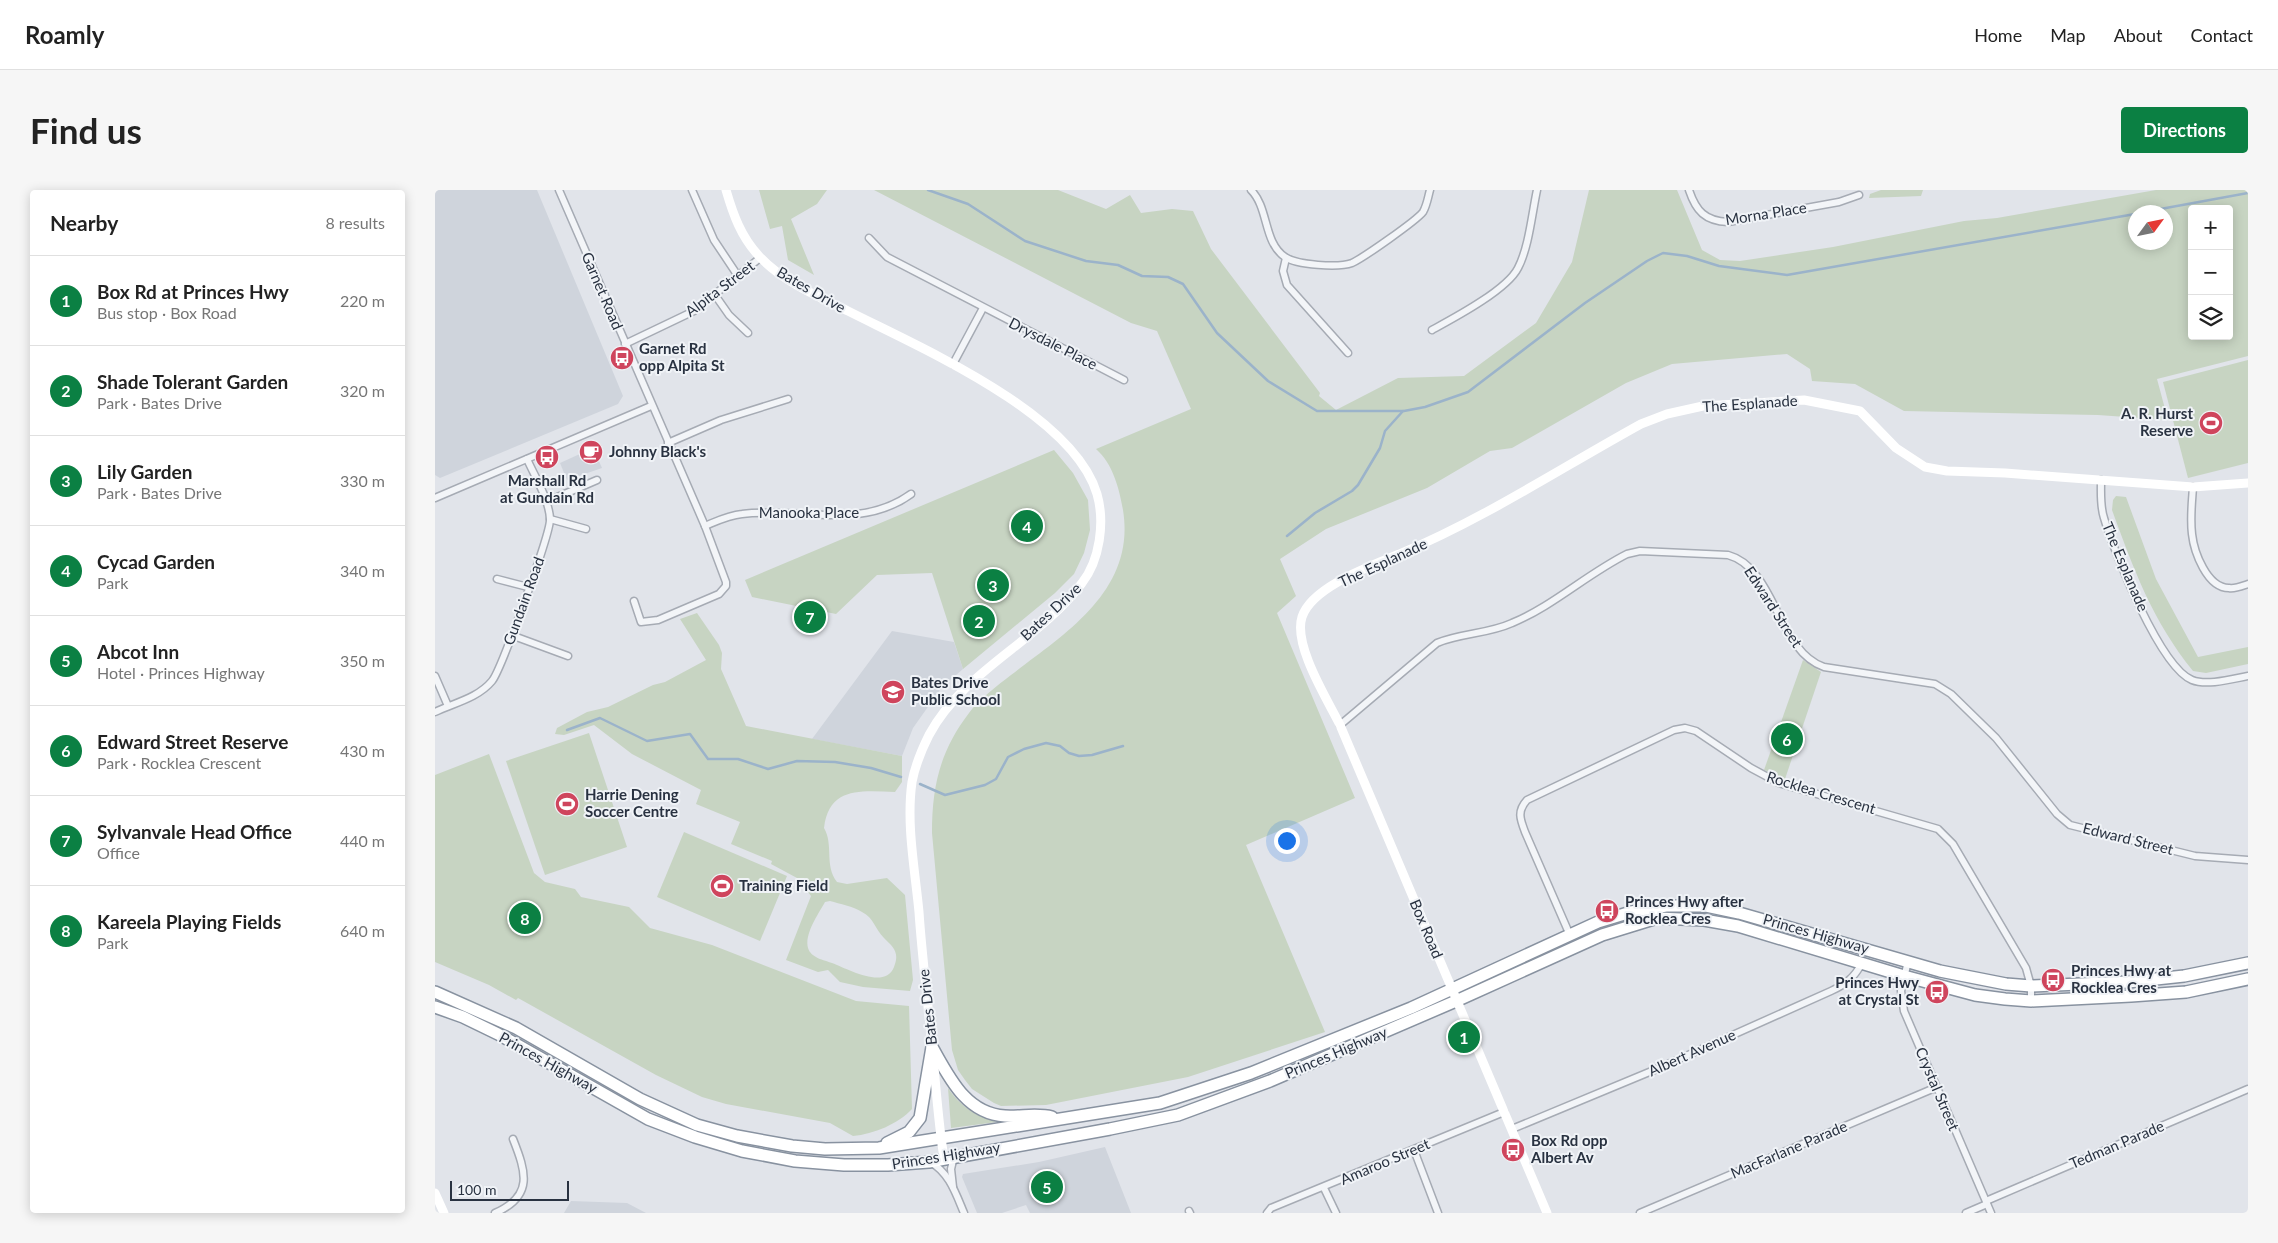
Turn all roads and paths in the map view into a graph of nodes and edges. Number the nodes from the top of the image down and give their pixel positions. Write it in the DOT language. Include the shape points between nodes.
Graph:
graph roads {
  1 [pos="559,190"];
  2 [pos="692,190"];
  3 [pos="726,190"];
  4 [pos="1251,190"];
  5 [pos="1430,190"];
  6 [pos="1537,190"];
  7 [pos="1689,190"];
  8 [pos="1859,196"];
  9 [pos="869,238"];
  10 [pos="760,258"];
  11 [pos="1286,258"];
  12 [pos="738,276"];
  13 [pos="715,295"];
  14 [pos="983,308"];
  15 [pos="1432,330"];
  16 [pos="748,332"];
  17 [pos="625,344"];
  18 [pos="1348,353"];
  19 [pos="953,364"];
  20 [pos="1124,380"];
  21 [pos="788,399"];
  22 [pos="651,406"];
  23 [pos="669,443"];
  24 [pos="527,459"];
  25 [pos="597,480"];
  26 [pos="2101,480"];
  27 [pos="2248,483"];
  28 [pos="2193,487"];
  29 [pos="911,494"];
  30 [pos="435,498"];
  31 [pos="545,502"];
  32 [pos="550,519"];
  33 [pos="705,526"];
  34 [pos="586,529"];
  35 [pos="497,579"];
  36 [pos="2248,584"];
  37 [pos="528,587"];
  38 [pos="634,601"];
  39 [pos="511,635"];
  40 [pos="1303,646"];
  41 [pos="568,656"];
  42 [pos="435,676"];
  43 [pos="2248,676"];
  44 [pos="448,706"];
  45 [pos="435,712"];
  46 [pos="1340,725"];
  47 [pos="2248,860"];
  48 [pos="1569,934"];
  49 [pos="1908,961"];
  50 [pos="1862,963"];
  51 [pos="2248,963"];
  52 [pos="1904,976"];
  53 [pos="2248,979"];
  54 [pos="2031,986"];
  55 [pos="1451,989"];
  56 [pos="435,992"];
  57 [pos="1457,1001"];
  58 [pos="2031,1001"];
  59 [pos="435,1007"];
  60 [pos="932,1047"];
  61 [pos="1937,1088"];
  62 [pos="2248,1089"];
  63 [pos="1504,1112"];
  64 [pos="1058,1119"];
  65 [pos="1512,1129"];
  66 [pos="513,1139"];
  67 [pos="941,1139"];
  68 [pos="879,1148"];
  69 [pos="1414,1150"];
  70 [pos="949,1157"];
  71 [pos="929,1162"];
  72 [pos="953,1187"];
  73 [pos="1324,1188"];
  74 [pos="435,1192"];
  75 [pos="1987,1202"];
  76 [pos="444,1213"];
  77 [pos="495,1213"];
  78 [pos="964,1213"];
  79 [pos="1267,1213"];
  80 [pos="1336,1213"];
  81 [pos="1438,1213"];
  82 [pos="1547,1213"];
  83 [pos="1640,1213"];
  84 [pos="1966,1213"];
  85 [pos="1991,1213"];
  1 -- 17 [label="street, Garnet Road"];
  2 -- 12 [label="street" via="714,240"];
  3 -- 10 [label="street, Bates Drive" via="740,230"];
  4 -- 11 [label="street" via="1261,204 1274,244"];
  5 -- 11 [label="street" via="1419,215 1352,262 1336,265 1302,263"];
  6 -- 15 [label="street" via="1516,272 1470,308"];
  7 -- 8 [label="street, Morna Place" via="1703,216 1728,222"];
  9 -- 14 [label="street, Drysdale Place" via="887,257"];
  10 -- 12 [label="street, Alpita Street"];
  10 -- 19 [label="street, Bates Drive" via="793,283"];
  11 -- 18 [label="street" via="1283,271 1287,285"];
  12 -- 13 [label="street, Alpita Street"];
  13 -- 16 [label="street" via="729,316"];
  13 -- 17 [label="street, Alpita Street" via="689,314"];
  14 -- 19 [label="street"];
  14 -- 20 [label="street, Drysdale Place"];
  17 -- 22 [label="street, Garnet Road"];
  19 -- 60 [label="street, Bates Drive" via="989,384 1068,446 1092,482 1101,522 1085,581 957,697 940,717 919,758 912,781 911,815"];
  21 -- 23 [label="street" via="721,420"];
  22 -- 23 [label="street, Garnet Road"];
  22 -- 24 [label="street"];
  23 -- 33 [label="street, Garnet Road"];
  24 -- 30 [label="street"];
  24 -- 31 [label="street, Gundain Road"];
  25 -- 31 [label="street"];
  26 -- 28 [label="street"];
  26 -- 40 [label="street, The Esplanade" via="1925,467 1896,448 1860,412 1804,400 1693,407 1641,424 1450,533 1359,571 1327,590 1312,601 1303,615 1300,632"];
  26 -- 43 [label="street, The Esplanade" via="2104,518 2133,591 2170,660 2186,677 2199,682"];
  27 -- 28 [label="street"];
  28 -- 36 [label="street" via="2191,528 2196,551 2209,577 2219,589"];
  29 -- 33 [label="street, Manooka Place" via="895,504 859,516 748,513"];
  31 -- 32 [label="street, Gundain Road"];
  32 -- 34 [label="street"];
  32 -- 37 [label="street, Gundain Road"];
  33 -- 38 [label="street, Garnet Road" via="726,586 715,596 658,620 641,622"];
  35 -- 37 [label="street"];
  37 -- 39 [label="street, Gundain Road"];
  39 -- 41 [label="street"];
  39 -- 44 [label="street, Gundain Road" via="493,680 479,692"];
  40 -- 46 [label="street, Box Road"];
  42 -- 44 [label="street"];
  44 -- 45 [label="street, Gundain Road"];
  46 -- 47 [label="street, Edward Street" via="1437,643 1509,625 1627,554 1640,551 1728,555 1737,557 1751,570 1798,647 1809,659 1824,667 1935,684 1951,694 1996,738 2057,814 2071,825 2195,856"];
  46 -- 55 [label="street, Box Road"];
  48 -- 49 [label="highway, Princes Highway" via="1631,912 1666,906 1706,906"];
  48 -- 54 [label="street, Rocklea Crescent" via="1525,832 1520,818 1521,808 1527,800 1674,730 1685,728 1696,731 1779,783 1937,829 1953,844 2026,968"];
  48 -- 55 [label="highway, Princes Highway"];
  49 -- 52 [label="street, Crystal Street"];
  49 -- 54 [label="highway, Princes Highway" via="1974,979"];
  50 -- 52 [label="highway, Princes Highway"];
  50 -- 57 [label="highway, Princes Highway" via="1738,926 1704,920 1657,918 1602,935"];
  50 -- 65 [label="street, Albert Avenue" via="1845,985"];
  51 -- 54 [label="highway, Princes Highway" via="2175,977"];
  52 -- 58 [label="highway, Princes Highway" via="1975,995"];
  52 -- 61 [label="street, Crystal Street" via="1901,1000 1904,1012"];
  53 -- 58 [label="highway, Princes Highway" via="2186,992"];
  54 -- 58 [label="street, Rocklea Crescent"];
  55 -- 57 [label="street, Box Road"];
  55 -- 64 [label="highway, Princes Highway" via="1231,1080 1160,1103"];
  56 -- 68 [label="highway, Princes Highway" via="516,1028 640,1099 697,1125 792,1146"];
  57 -- 63 [label="street, Box Road"];
  57 -- 70 [label="highway, Princes Highway" via="1269,1081 1178,1115"];
  59 -- 71 [label="highway, Princes Highway" via="498,1034 648,1118 719,1146 795,1161 844,1166"];
  60 -- 64 [label="highway" via="955,1086 976,1106 995,1114 1041,1114"];
  60 -- 67 [label="street, Bates Drive"];
  60 -- 68 [label="highway" via="920,1118 909,1132"];
  61 -- 75 [label="street, Crystal Street"];
  61 -- 83 [label="street, MacFarlane Parade"];
  62 -- 75 [label="street, Tedman Parade"];
  63 -- 65 [label="street, Box Road"];
  63 -- 69 [label="street, Amaroo Street"];
  64 -- 67 [label="highway, Princes Highway"];
  65 -- 82 [label="street, Box Road"];
  66 -- 77 [label="street" via="523,1168 523,1186 515,1201"];
  67 -- 68 [label="highway, Princes Highway"];
  67 -- 70 [label="street, Bates Drive"];
  69 -- 73 [label="street, Amaroo Street"];
  69 -- 81 [label="street"];
  70 -- 71 [label="highway, Princes Highway"];
  70 -- 72 [label="street"];
  71 -- 72 [label="street" via="940,1169"];
  72 -- 78 [label="street"];
  73 -- 79 [label="street, Amaroo Street" via="1271,1208"];
  73 -- 80 [label="street"];
  74 -- 76 [label="street"];
  75 -- 84 [label="street, Tedman Parade"];
  75 -- 85 [label="street, Crystal Street"];
}
